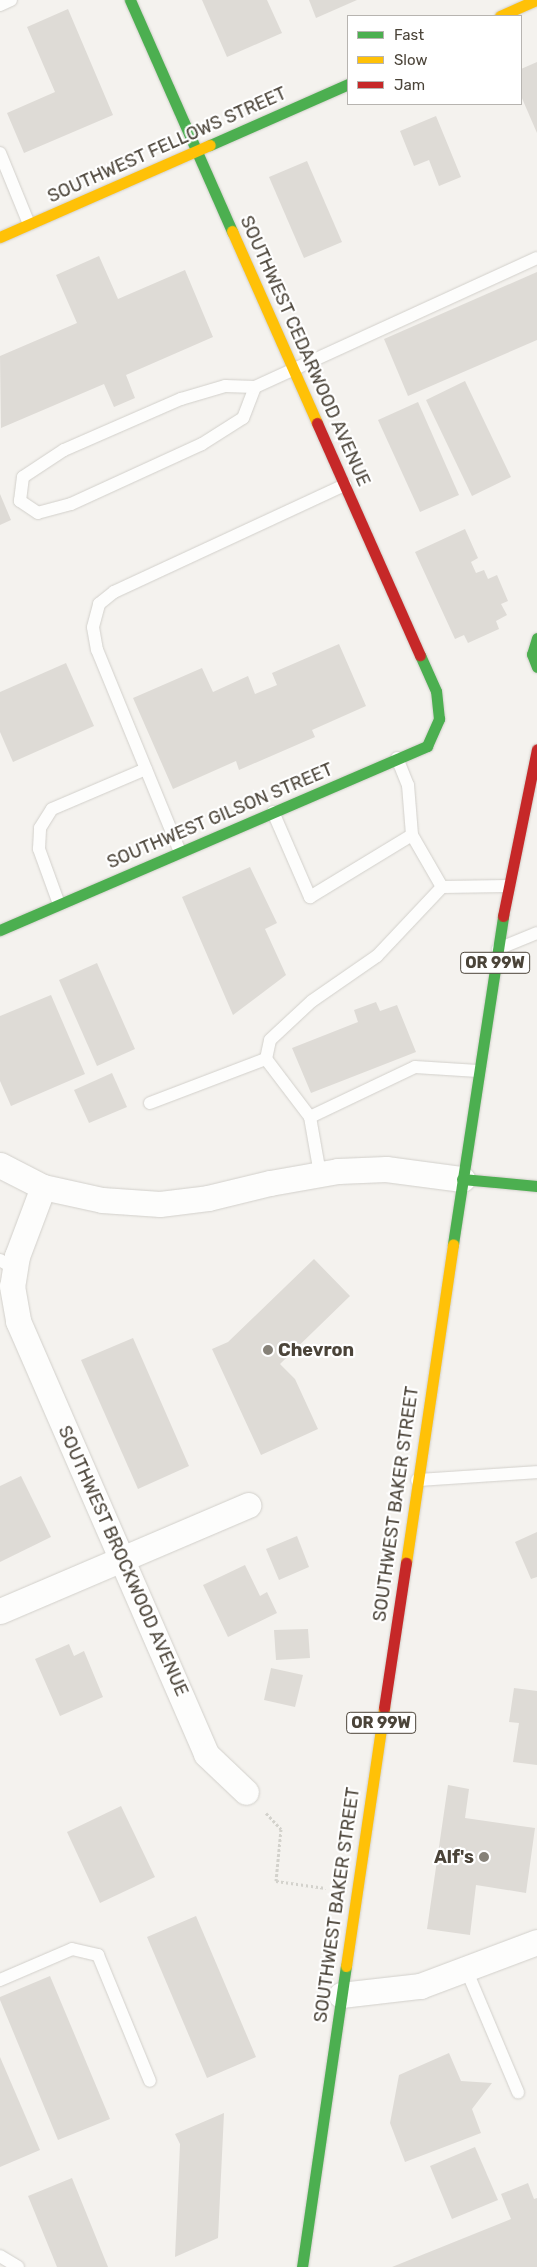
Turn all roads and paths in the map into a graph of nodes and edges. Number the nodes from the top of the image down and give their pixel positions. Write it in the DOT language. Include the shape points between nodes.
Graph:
graph roads {
  1 [pos="11,0"];
  2 [pos="130,0"];
  3 [pos="536,0"];
  4 [pos="0,5"];
  5 [pos="502,15"];
  6 [pos="347,84"];
  7 [pos="196,152"];
  8 [pos="0,153"];
  9 [pos="29,224"];
  10 [pos="0,237"];
  11 [pos="537,258"];
  12 [pos="294,370"];
  13 [pos="255,387"];
  14 [pos="345,485"];
  15 [pos="537,638"];
  16 [pos="537,667"];
  17 [pos="439,719"];
  18 [pos="537,749"];
  19 [pos="397,758"];
  20 [pos="146,769"];
  21 [pos="273,812"];
  22 [pos="412,835"];
  23 [pos="180,852"];
  24 [pos="508,886"];
  25 [pos="442,887"];
  26 [pos="60,904"];
  27 [pos="0,930"];
  28 [pos="537,933"];
  29 [pos="497,950"];
  30 [pos="266,1059"];
  31 [pos="478,1072"];
  32 [pos="150,1104"];
  33 [pos="310,1117"];
  34 [pos="0,1165"];
  35 [pos="320,1174"];
  36 [pos="462,1179"];
  37 [pos="537,1186"];
  38 [pos="43,1187"];
  39 [pos="8,1265"];
  40 [pos="537,1472"];
  41 [pos="417,1480"];
  42 [pos="248,1505"];
  43 [pos="122,1558"];
  44 [pos="0,1612"];
  45 [pos="246,1792"];
  46 [pos="356,1892"];
  47 [pos="537,1942"];
  48 [pos="466,1969"];
  49 [pos="0,1980"];
  50 [pos="341,1996"];
  51 [pos="150,2081"];
  52 [pos="518,2092"];
  53 [pos="0,2256"];
  54 [pos="18,2267"];
  55 [pos="302,2267"];
  1 -- 4 [label="lane"];
  2 -- 7 [label="main road, SOUTHWEST CEDARWOOD AVENUE"];
  3 -- 5 [label="main road"];
  6 -- 7 [label="main road, SOUTHWEST FELLOWS STREET"];
  7 -- 9 [label="main road, SOUTHWEST FELLOWS STREET"];
  7 -- 12 [label="main road, SOUTHWEST CEDARWOOD AVENUE"];
  8 -- 9 [label="lane"];
  9 -- 10 [label="main road, SOUTHWEST FELLOWS STREET"];
  11 -- 12 [label="lane"];
  12 -- 13 [label="lane"];
  12 -- 14 [label="main road, SOUTHWEST CEDARWOOD AVENUE"];
  13 -- 13 [label="lane" via="226,386 181,399 64,450 24,477 20,501 38,513 71,504 202,444 243,418"];
  14 -- 17 [label="main road, SOUTHWEST CEDARWOOD AVENUE" via="436,691"];
  14 -- 20 [label="lane" via="114,592 99,604 93,627 97,650"];
  15 -- 16 [label="main road" via="532,654"];
  17 -- 19 [label="main road, SOUTHWEST GILSON STREET" via="427,746"];
  18 -- 24 [label="main road, SOUTHWEST BAKER STREET / OR 99W"];
  19 -- 21 [label="main road, SOUTHWEST GILSON STREET"];
  19 -- 22 [label="lane" via="408,786"];
  20 -- 23 [label="lane"];
  20 -- 26 [label="lane" via="52,809 40,828 39,849"];
  21 -- 22 [label="lane" via="310,897"];
  21 -- 23 [label="main road, SOUTHWEST GILSON STREET"];
  22 -- 25 [label="lane"];
  23 -- 26 [label="main road, SOUTHWEST GILSON STREET"];
  24 -- 25 [label="lane"];
  24 -- 29 [label="main road, SOUTHWEST BAKER STREET / OR 99W"];
  25 -- 30 [label="lane" via="378,956 312,1001 270,1040"];
  26 -- 27 [label="main road, SOUTHWEST GILSON STREET"];
  28 -- 29 [label="lane"];
  29 -- 31 [label="main road, SOUTHWEST BAKER STREET / OR 99W"];
  30 -- 32 [label="lane"];
  30 -- 33 [label="lane"];
  31 -- 33 [label="lane" via="415,1068"];
  31 -- 36 [label="main road, SOUTHWEST BAKER STREET / OR 99W"];
  33 -- 35 [label="lane"];
  34 -- 38 [label="street"];
  35 -- 36 [label="street" via="386,1169"];
  35 -- 38 [label="street" via="208,1198 160,1204 102,1200"];
  36 -- 37 [label="main road"];
  36 -- 41 [label="main road, SOUTHWEST BAKER STREET / OR 99W"];
  38 -- 39 [label="street, SOUTHWEST BROCKWOOD AVENUE"];
  39 -- 43 [label="street, SOUTHWEST BROCKWOOD AVENUE" via="18,1321"];
  40 -- 41 [label="lane"];
  41 -- 46 [label="main road, SOUTHWEST BAKER STREET / OR 99W"];
  42 -- 43 [label="street"];
  43 -- 44 [label="street"];
  43 -- 45 [label="street, SOUTHWEST BROCKWOOD AVENUE" via="206,1754"];
  45 -- 46 [label="path" via="281,1829 276,1881"];
  46 -- 50 [label="main road, SOUTHWEST BAKER STREET / OR 99W"];
  47 -- 48 [label="street"];
  48 -- 50 [label="street" via="420,1986"];
  48 -- 52 [label="lane"];
  49 -- 51 [label="lane" via="72,1948 98,1955"];
  50 -- 55 [label="main road, SOUTHWEST BAKER STREET / OR 99W"];
  53 -- 54 [label="lane"];
}
